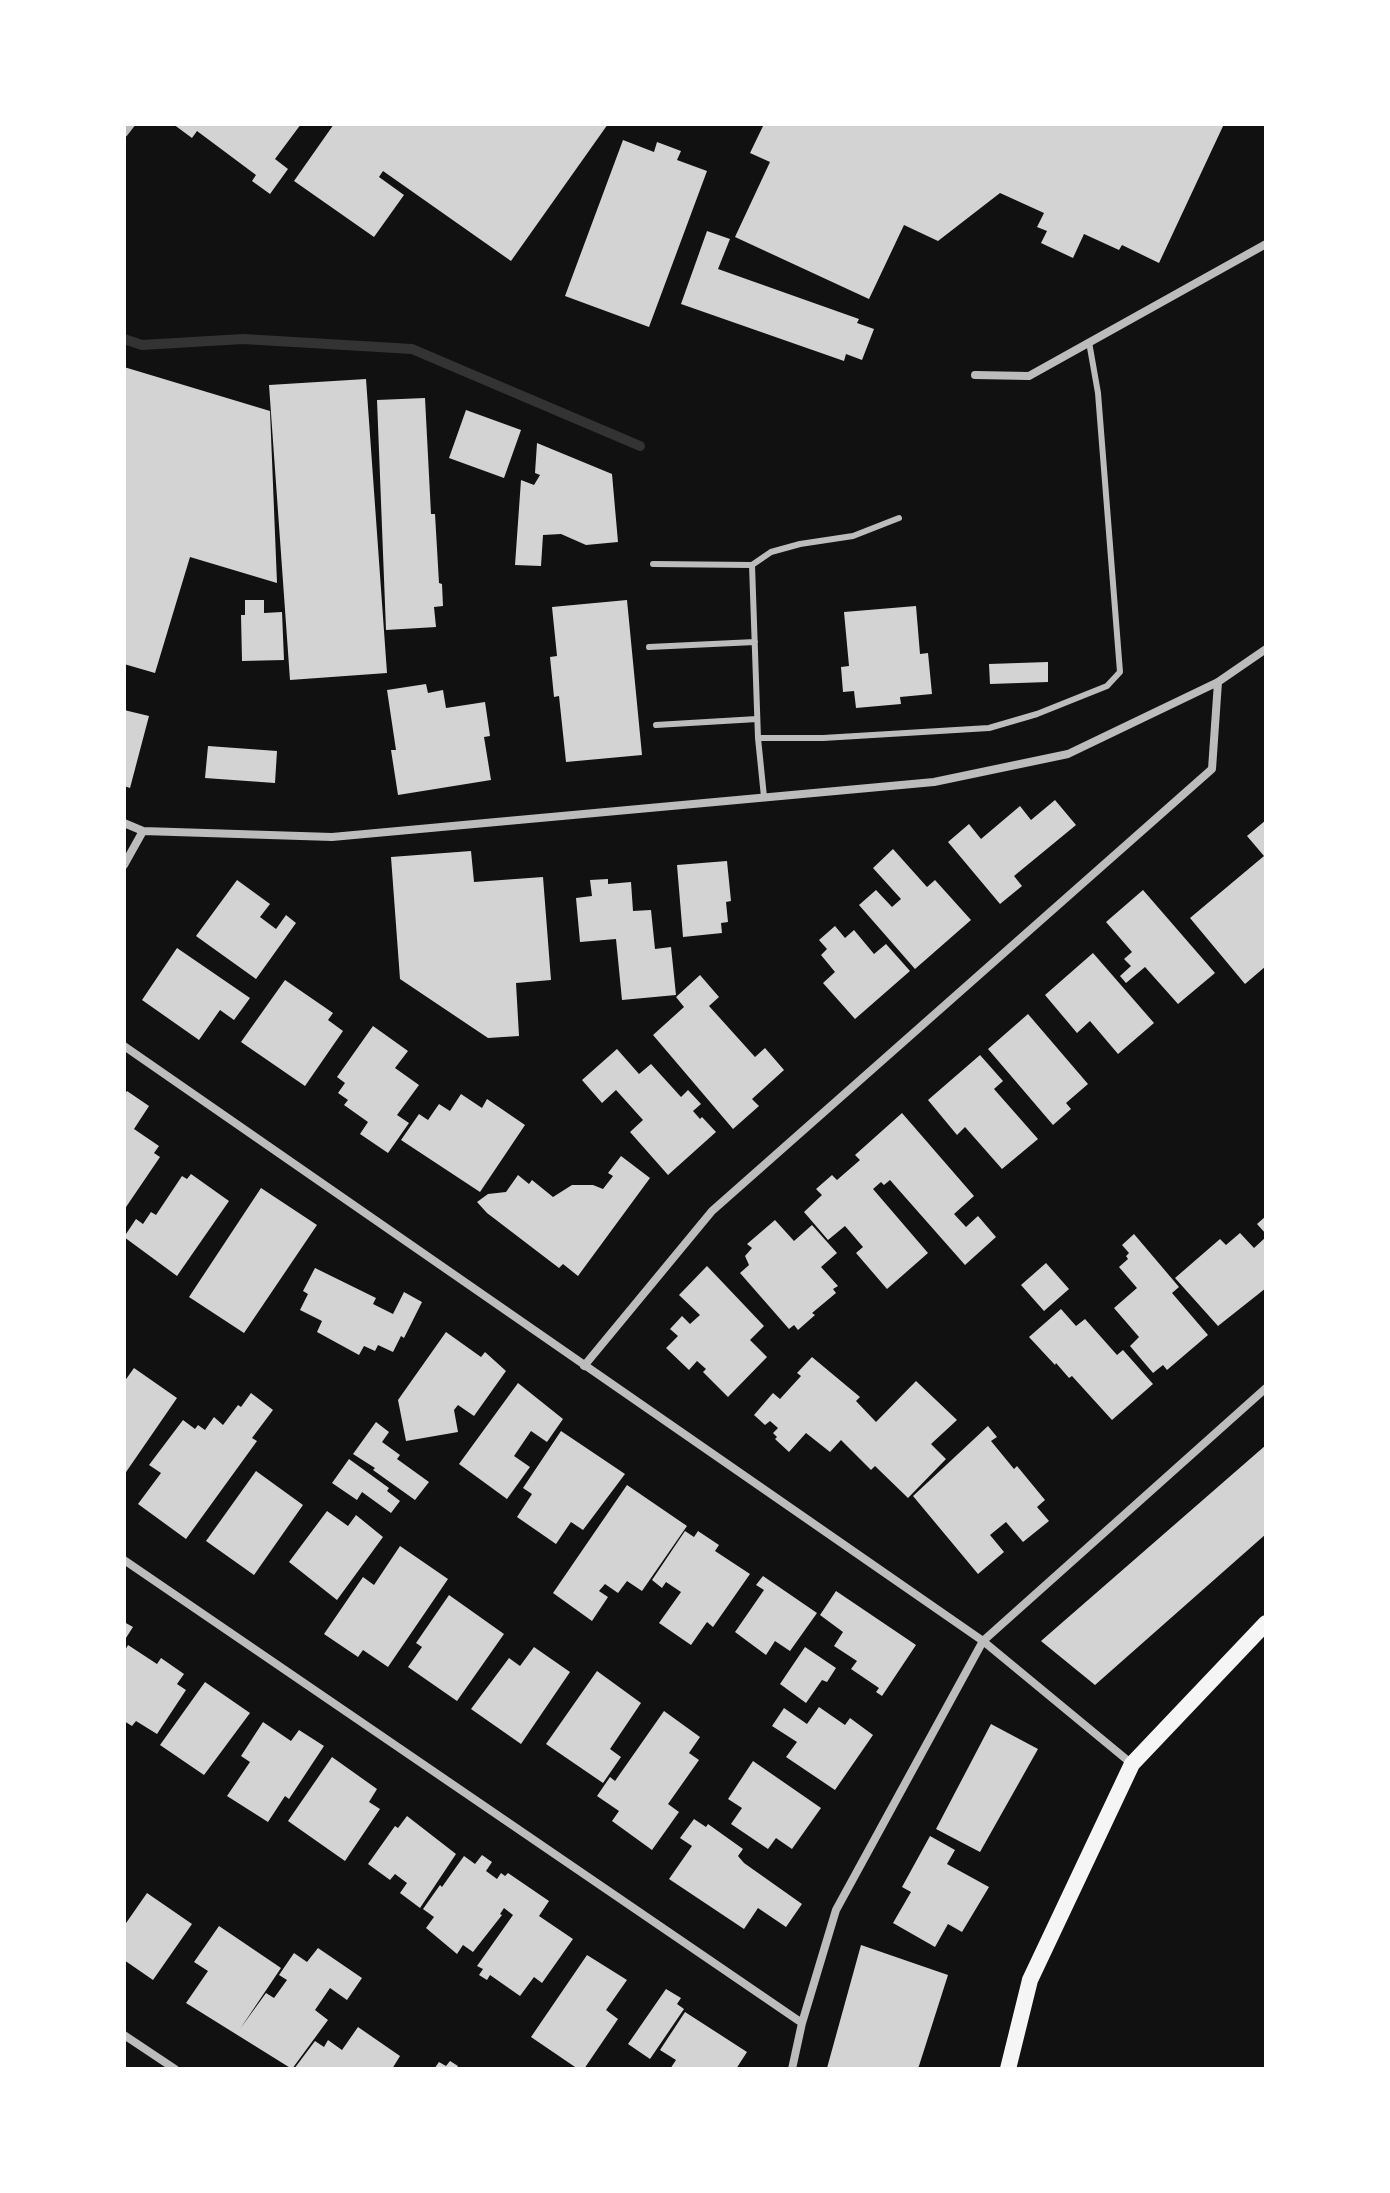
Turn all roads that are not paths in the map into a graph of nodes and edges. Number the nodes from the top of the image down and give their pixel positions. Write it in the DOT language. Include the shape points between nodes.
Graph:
graph roads {
  1 [pos="131,124"];
  2 [pos="124,133"];
  3 [pos="1266,244"];
  4 [pos="1089,342"];
  5 [pos="975,375"];
  6 [pos="899,518"];
  7 [pos="653,564"];
  8 [pos="752,565"];
  9 [pos="755,642"];
  10 [pos="649,647"];
  11 [pos="1266,649"];
  12 [pos="1218,682"];
  13 [pos="757,719"];
  14 [pos="656,725"];
  15 [pos="758,738"];
  16 [pos="764,797"];
  17 [pos="124,823"];
  18 [pos="143,831"];
  19 [pos="124,865"];
  20 [pos="124,1046"];
  21 [pos="584,1366"];
  22 [pos="1266,1388"];
  23 [pos="124,1560"];
  24 [pos="1266,1623"];
  25 [pos="983,1641"];
  26 [pos="1132,1764"];
  27 [pos="802,2023"];
  28 [pos="124,2035"];
  29 [pos="175,2069"];
  30 [pos="792,2069"];
  31 [pos="1008,2069"];
  1 -- 2 [label="street"];
  3 -- 4 [label="street"];
  4 -- 5 [label="street" via="1029,376"];
  4 -- 15 [label="lane" via="1098,393 1120,672 1107,686 989,728"];
  6 -- 8 [label="lane" via="853,536 771,552"];
  7 -- 8 [label="lane"];
  8 -- 9 [label="lane"];
  9 -- 10 [label="lane"];
  9 -- 13 [label="lane"];
  11 -- 12 [label="street"];
  12 -- 16 [label="street" via="1068,754 934,782"];
  12 -- 21 [label="street" via="1212,769 712,1211"];
  13 -- 14 [label="lane"];
  13 -- 15 [label="lane"];
  15 -- 16 [label="lane"];
  16 -- 18 [label="street" via="332,837"];
  17 -- 18 [label="street"];
  18 -- 19 [label="street"];
  20 -- 21 [label="street"];
  21 -- 25 [label="street"];
  22 -- 25 [label="street"];
  23 -- 27 [label="street"];
  24 -- 26 [label="main road"];
  25 -- 26 [label="street"];
  25 -- 27 [label="street" via="836,1910"];
  26 -- 31 [label="main road" via="1030,1980"];
  27 -- 30 [label="street"];
  28 -- 29 [label="street"];
}
